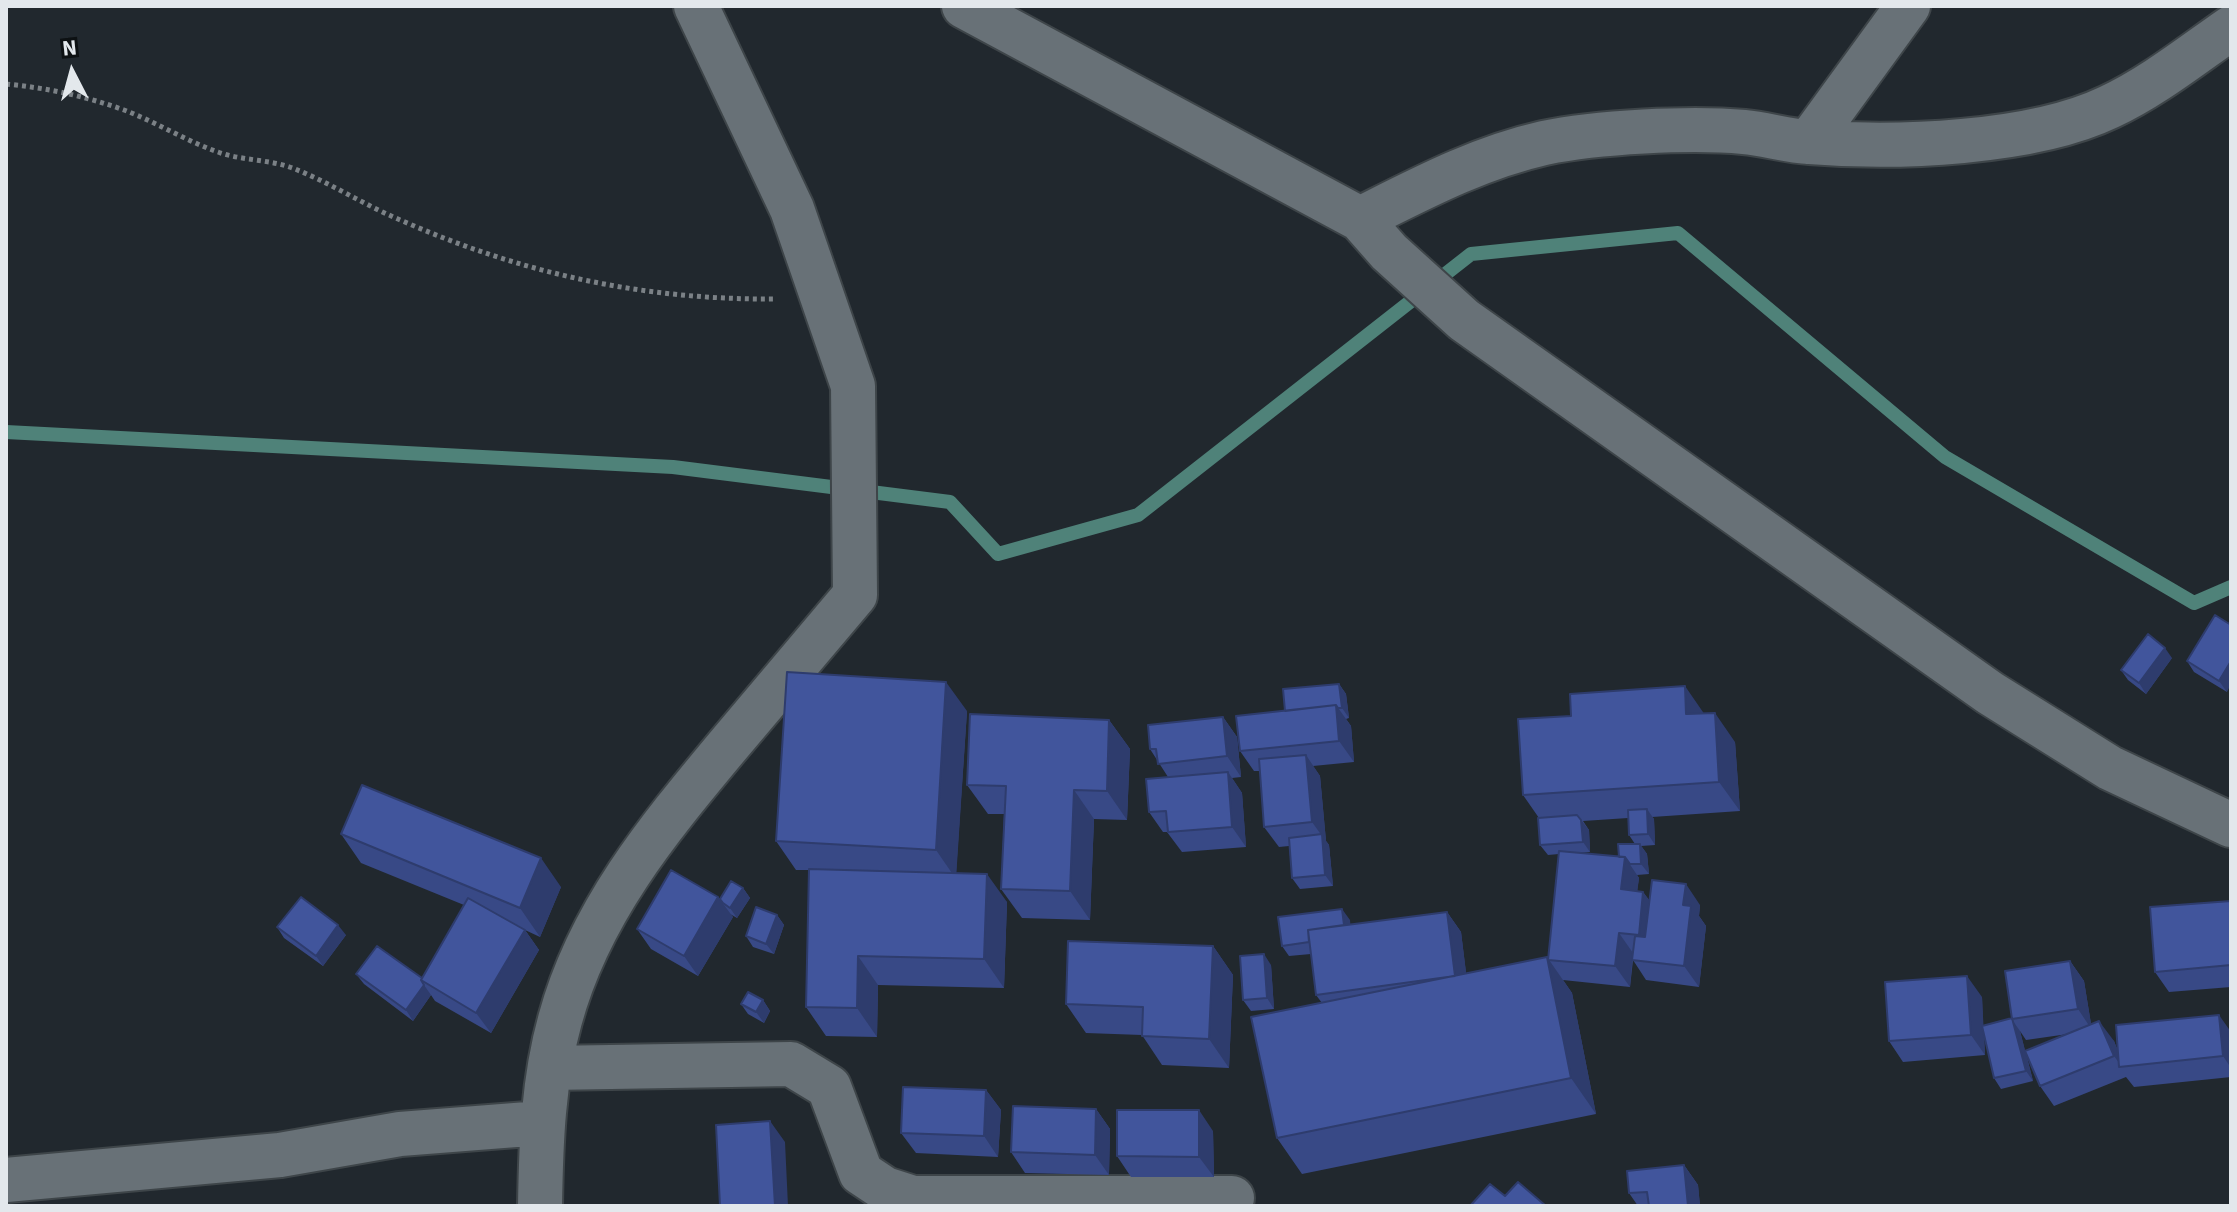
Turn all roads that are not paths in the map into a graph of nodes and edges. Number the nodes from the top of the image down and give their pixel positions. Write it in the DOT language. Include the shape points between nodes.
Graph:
graph roads {
  1 [pos="696,6"];
  2 [pos="964,6"];
  3 [pos="1908,6"];
  4 [pos="1011,18"];
  5 [pos="2231,28"];
  6 [pos="1809,142"];
  7 [pos="1360,219"];
  8 [pos="2231,825"];
  9 [pos="550,1068"];
  10 [pos="541,1123"];
  11 [pos="6,1180"];
  12 [pos="1232,1198"];
  13 [pos="540,1206"];
  1 -- 9 [label="street" via="792,209 853,386 855,595 651,837 618,886 583,957"];
  2 -- 4 [label="street"];
  3 -- 6 [label="street"];
  4 -- 7 [label="street"];
  5 -- 6 [label="street" via="2108,108 2043,129 1898,143"];
  6 -- 7 [label="street" via="1742,132 1618,134 1545,143 1461,168"];
  7 -- 8 [label="street" via="1464,320 1990,693 2110,768"];
  9 -- 10 [label="street"];
  9 -- 12 [label="street" via="791,1064 829,1087 861,1173 885,1189 913,1198"];
  10 -- 11 [label="street" via="400,1134 280,1155"];
  10 -- 13 [label="street"];
}
